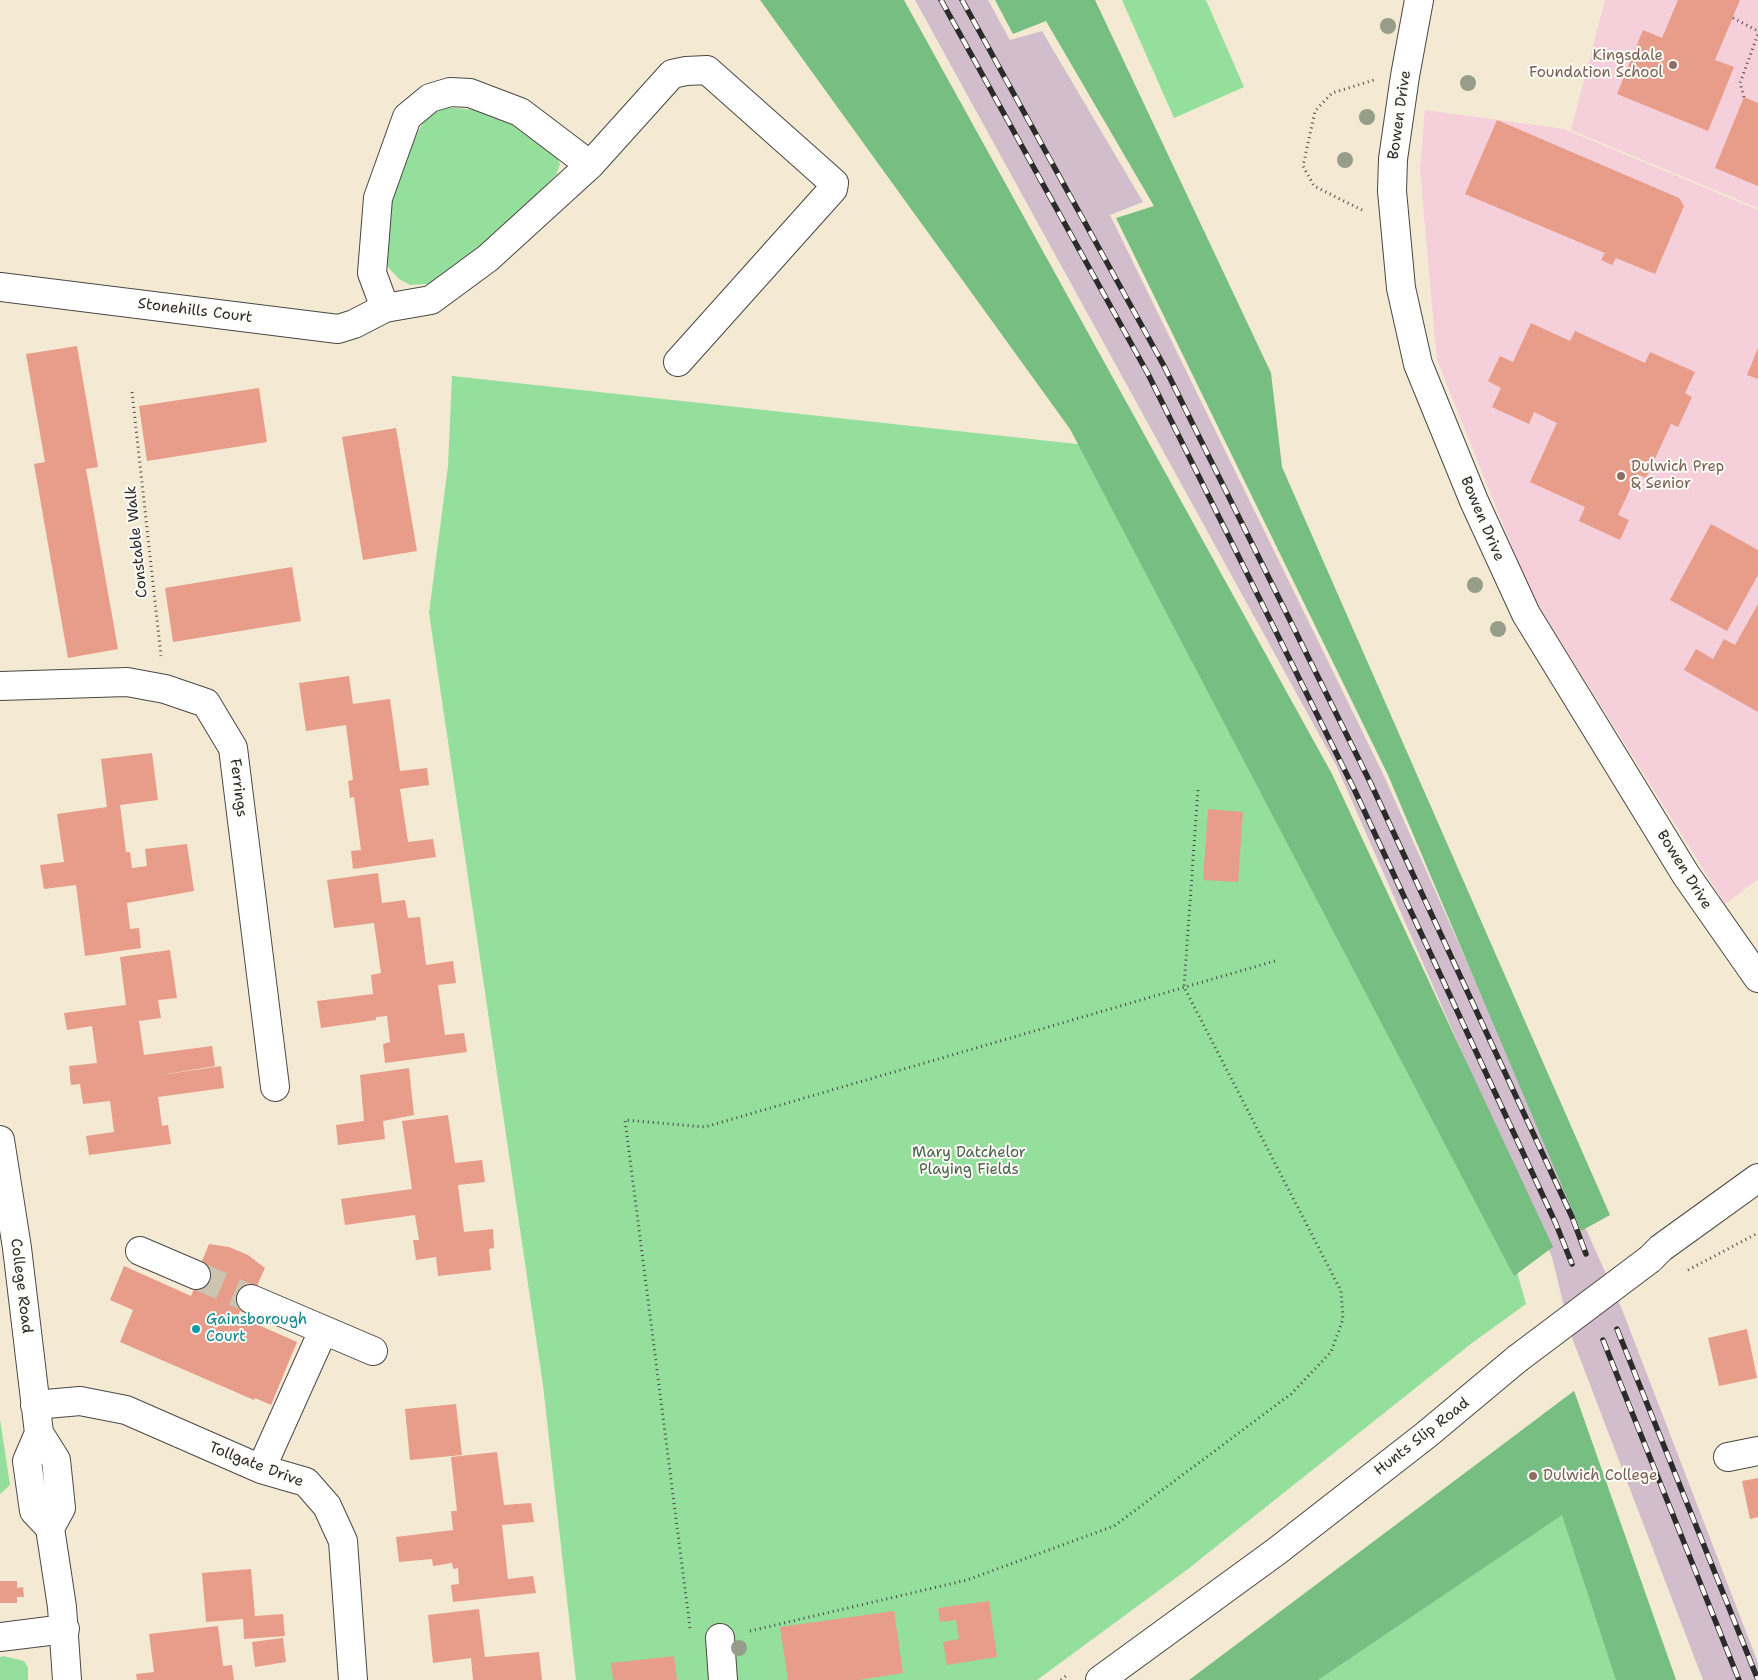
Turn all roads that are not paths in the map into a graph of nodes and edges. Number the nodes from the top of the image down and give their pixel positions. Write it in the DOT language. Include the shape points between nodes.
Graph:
graph roads {
  1 [pos="1419,0"];
  2 [pos="590,165"];
  3 [pos="0,287"];
  4 [pos="385,308"];
  5 [pos="678,362"];
  6 [pos="0,686"];
  7 [pos="1758,978"];
  8 [pos="275,1087"];
  9 [pos="0,1140"];
  10 [pos="1752,1186"];
  11 [pos="140,1251"];
  12 [pos="196,1275"];
  13 [pos="251,1299"];
  14 [pos="323,1331"];
  15 [pos="373,1352"];
  16 [pos="36,1405"];
  17 [pos="1758,1451"];
  18 [pos="1728,1457"];
  19 [pos="261,1469"];
  20 [pos="65,1629"];
  21 [pos="0,1637"];
  22 [pos="720,1638"];
  23 [pos="67,1680"];
  24 [pos="353,1680"];
  25 [pos="723,1680"];
  26 [pos="1100,1680"];
  1 -- 7 [label="street, Bowen Drive" via="1393,159 1392,191 1401,288 1418,364 1526,614 1686,874"];
  2 -- 4 [label="street, Stonehills Court" via="488,258 431,300"];
  2 -- 4 [label="street" via="520,112 470,93 450,92 430,98 407,117 378,198 372,273"];
  2 -- 5 [label="street, Stonehills Court" via="672,74 708,70 834,183 833,189"];
  3 -- 4 [label="street, Stonehills Court" via="338,329"];
  6 -- 8 [label="street, Ferrings" via="127,682 165,689 206,703 233,748"];
  9 -- 16 [label="street, College Road"];
  10 -- 26 [label="street, Hunts Slip Road, bridge" via="1661,1248 1277,1551"];
  11 -- 12 [label="street"];
  13 -- 14 [label="street"];
  14 -- 15 [label="street"];
  14 -- 19 [label="street"];
  16 -- 19 [label="street, Tollgate Drive" via="80,1401 126,1410"];
  16 -- 20 [label="street, College Road" via="39,1433 56,1460 61,1508 50,1528"];
  17 -- 18 [label="street"];
  19 -- 24 [label="street, Tollgate Drive" via="306,1482 328,1506 343,1541"];
  20 -- 21 [label="street"];
  20 -- 23 [label="street, College Road"];
  22 -- 25 [label="street"];
}
